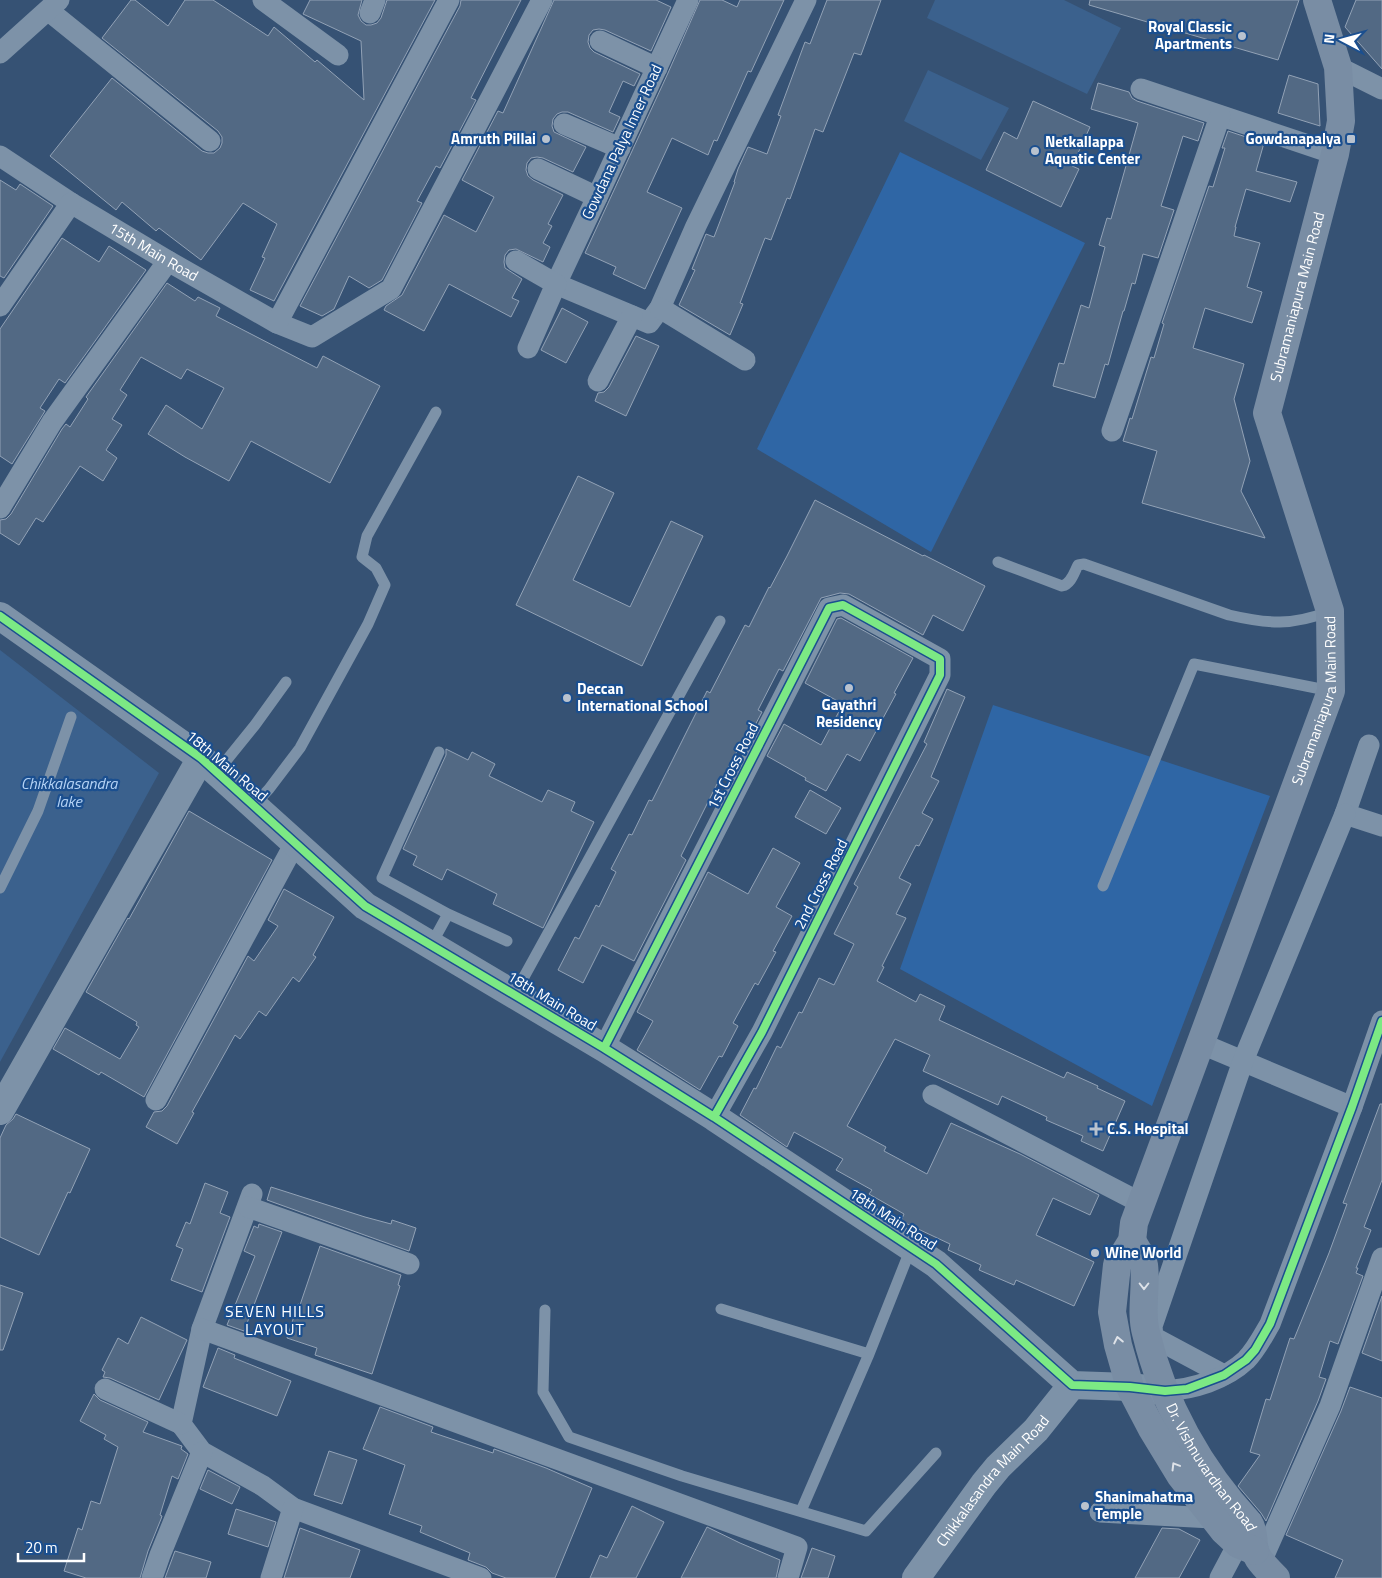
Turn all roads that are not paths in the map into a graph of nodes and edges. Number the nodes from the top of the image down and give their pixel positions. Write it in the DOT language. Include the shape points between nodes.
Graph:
graph roads {
  1 [pos="264,0"];
  2 [pos="449,0"];
  3 [pos="542,0"];
  4 [pos="688,0"];
  5 [pos="806,0"];
  6 [pos="1317,0"];
  7 [pos="54,6"];
  8 [pos="600,40"];
  9 [pos="0,53"];
  10 [pos="338,55"];
  11 [pos="1338,67"];
  12 [pos="657,68"];
  13 [pos="1141,89"];
  14 [pos="1382,89"];
  15 [pos="1220,116"];
  16 [pos="564,124"];
  17 [pos="210,141"];
  18 [pos="620,148"];
  19 [pos="1334,154"];
  20 [pos="0,156"];
  21 [pos="538,169"];
  22 [pos="597,197"];
  23 [pos="71,203"];
  24 [pos="168,261"];
  25 [pos="516,261"];
  26 [pos="556,284"];
  27 [pos="0,306"];
  28 [pos="660,308"];
  29 [pos="632,316"];
  30 [pos="278,323"];
  31 [pos="528,348"];
  32 [pos="745,360"];
  33 [pos="598,381"];
  34 [pos="436,412"];
  35 [pos="1112,431"];
  36 [pos="0,508"];
  37 [pos="998,562"];
  38 [pos="1330,611"];
  39 [pos="0,616"];
  40 [pos="720,621"];
  41 [pos="940,659"];
  42 [pos="286,682"];
  43 [pos="1331,691"];
  44 [pos="71,718"];
  45 [pos="1369,744"];
  46 [pos="439,752"];
  47 [pos="209,765"];
  48 [pos="254,806"];
  49 [pos="1345,814"];
  50 [pos="1382,826"];
  51 [pos="295,843"];
  52 [pos="1103,886"];
  53 [pos="0,888"];
  54 [pos="448,914"];
  55 [pos="507,941"];
  56 [pos="431,944"];
  57 [pos="514,995"];
  58 [pos="1382,1021"];
  59 [pos="1202,1044"];
  60 [pos="604,1048"];
  61 [pos="1243,1061"];
  62 [pos="933,1095"];
  63 [pos="156,1100"];
  64 [pos="1352,1107"];
  65 [pos="0,1111"];
  66 [pos="714,1117"];
  67 [pos="1143,1204"];
  68 [pos="1132,1241"];
  69 [pos="911,1247"];
  70 [pos="1382,1258"];
  71 [pos="409,1264"];
  72 [pos="721,1309"];
  73 [pos="545,1310"];
  74 [pos="202,1329"];
  75 [pos="869,1354"];
  76 [pos="1224,1376"];
  77 [pos="1072,1385"];
  78 [pos="1130,1387"];
  79 [pos="105,1389"];
  80 [pos="1165,1391"];
  81 [pos="181,1424"];
  82 [pos="202,1452"];
  83 [pos="936,1454"];
  84 [pos="293,1508"];
  85 [pos="801,1512"];
  86 [pos="1100,1512"];
  87 [pos="1212,1518"];
  88 [pos="1257,1559"];
  89 [pos="152,1578"];
  90 [pos="271,1578"];
  91 [pos="481,1578"];
  92 [pos="788,1578"];
  93 [pos="916,1578"];
  94 [pos="1220,1578"];
  1 -- 10 [label="street"];
  2 -- 30 [label="street"];
  3 -- 30 [label="street, 15th Main Road" via="391,289 312,337"];
  4 -- 12 [label="street, Gowdana Palya Inner Road"];
  5 -- 28 [label="street" via="696,226"];
  6 -- 11 [label="main road, Subramaniapura Main Road"];
  7 -- 9 [label="street"];
  7 -- 17 [label="street"];
  8 -- 12 [label="street"];
  11 -- 14 [label="street"];
  11 -- 19 [label="main road, Subramaniapura Main Road" via="1341,121"];
  12 -- 18 [label="street, Gowdana Palya Inner Road"];
  13 -- 15 [label="street"];
  15 -- 19 [label="street"];
  15 -- 35 [label="street"];
  16 -- 18 [label="street"];
  18 -- 22 [label="street, Gowdana Palya Inner Road"];
  19 -- 38 [label="main road, Subramaniapura Main Road" via="1267,413"];
  20 -- 23 [label="street, 15th Main Road"];
  21 -- 22 [label="street"];
  22 -- 26 [label="street, Gowdana Palya Inner Road"];
  23 -- 24 [label="street, 15th Main Road"];
  23 -- 27 [label="street"];
  24 -- 30 [label="street, 15th Main Road"];
  24 -- 36 [label="street" via="52,422"];
  25 -- 26 [label="street"];
  26 -- 29 [label="street"];
  26 -- 31 [label="street, Gowdana Palya Inner Road"];
  28 -- 29 [label="street" via="649,323"];
  28 -- 32 [label="street"];
  29 -- 33 [label="street"];
  34 -- 48 [label="lane" via="366,536 362,557 376,568 385,585 368,624 300,748"];
  37 -- 38 [label="lane" via="1062,586 1070,581 1078,566 1084,564 1248,620 1283,623 1309,619"];
  38 -- 43 [label="main road, Subramaniapura Main Road"];
  39 -- 47 [label="street, 18th Main Road"];
  40 -- 57 [label="lane"];
  41 -- 60 [label="street, 1st Cross Road" via="843,605 829,608"];
  41 -- 66 [label="street, 2nd Cross Road" via="940,675 762,1032"];
  42 -- 47 [label="lane" via="255,725"];
  43 -- 52 [label="lane" via="1194,664"];
  43 -- 59 [label="main road, Subramaniapura Main Road"];
  44 -- 53 [label="lane" via="38,811"];
  45 -- 49 [label="street"];
  46 -- 54 [label="lane" via="382,878"];
  47 -- 48 [label="street, 18th Main Road"];
  47 -- 65 [label="street"];
  48 -- 51 [label="street, 18th Main Road"];
  49 -- 50 [label="street"];
  49 -- 61 [label="street"];
  51 -- 56 [label="street, 18th Main Road" via="365,906"];
  51 -- 63 [label="street"];
  54 -- 55 [label="lane"];
  54 -- 56 [label="lane"];
  56 -- 57 [label="street, 18th Main Road"];
  57 -- 60 [label="street, 18th Main Road"];
  58 -- 64 [label="street"];
  59 -- 61 [label="street"];
  59 -- 67 [label="main road, Subramaniapura Main Road"];
  60 -- 66 [label="street, 18th Main Road"];
  61 -- 64 [label="street"];
  61 -- 76 [label="street" via="1152,1326 1153,1337"];
  62 -- 67 [label="street"];
  64 -- 76 [label="street" via="1270,1324 1255,1350"];
  66 -- 69 [label="street, 18th Main Road"];
  67 -- 68 [label="main road, Subramaniapura Main Road" via="1134,1224"];
  78 -- 68 [label="main road, Subramaniapura Main Road, one-way" via="1112,1312 1117,1265"];
  68 -- 80 [label="main road, Dr. Vishnuvardhan Road, one-way" via="1144,1263 1145,1332"];
  69 -- 75 [label="lane"];
  69 -- 77 [label="street, 18th Main Road" via="936,1264"];
  70 -- 88 [label="street" via="1330,1406"];
  71 -- 74 [label="street" via="250,1201"];
  72 -- 75 [label="lane"];
  73 -- 85 [label="lane" via="543,1392 569,1437"];
  74 -- 81 [label="street"];
  74 -- 92 [label="street" via="797,1547"];
  75 -- 85 [label="lane"];
  76 -- 80 [label="street" via="1187,1390"];
  77 -- 78 [label="street"];
  77 -- 93 [label="street, Chikkalasandra Main Road" via="1036,1430 984,1484"];
  78 -- 80 [label="street"];
  87 -- 78 [label="main road, Dr. Vishnuvardhan Road, one-way" via="1180,1476"];
  79 -- 81 [label="street"];
  80 -- 88 [label="main road, Dr. Vishnuvardhan Road" via="1206,1471 1254,1531"];
  81 -- 82 [label="street"];
  82 -- 84 [label="street" via="263,1486"];
  82 -- 89 [label="street"];
  83 -- 85 [label="lane" via="866,1531"];
  84 -- 90 [label="street"];
  84 -- 91 [label="street"];
  86 -- 87 [label="street"];
  87 -- 88 [label="main road, Dr. Vishnuvardhan Road"];
  88 -- 94 [label="street"];
}
